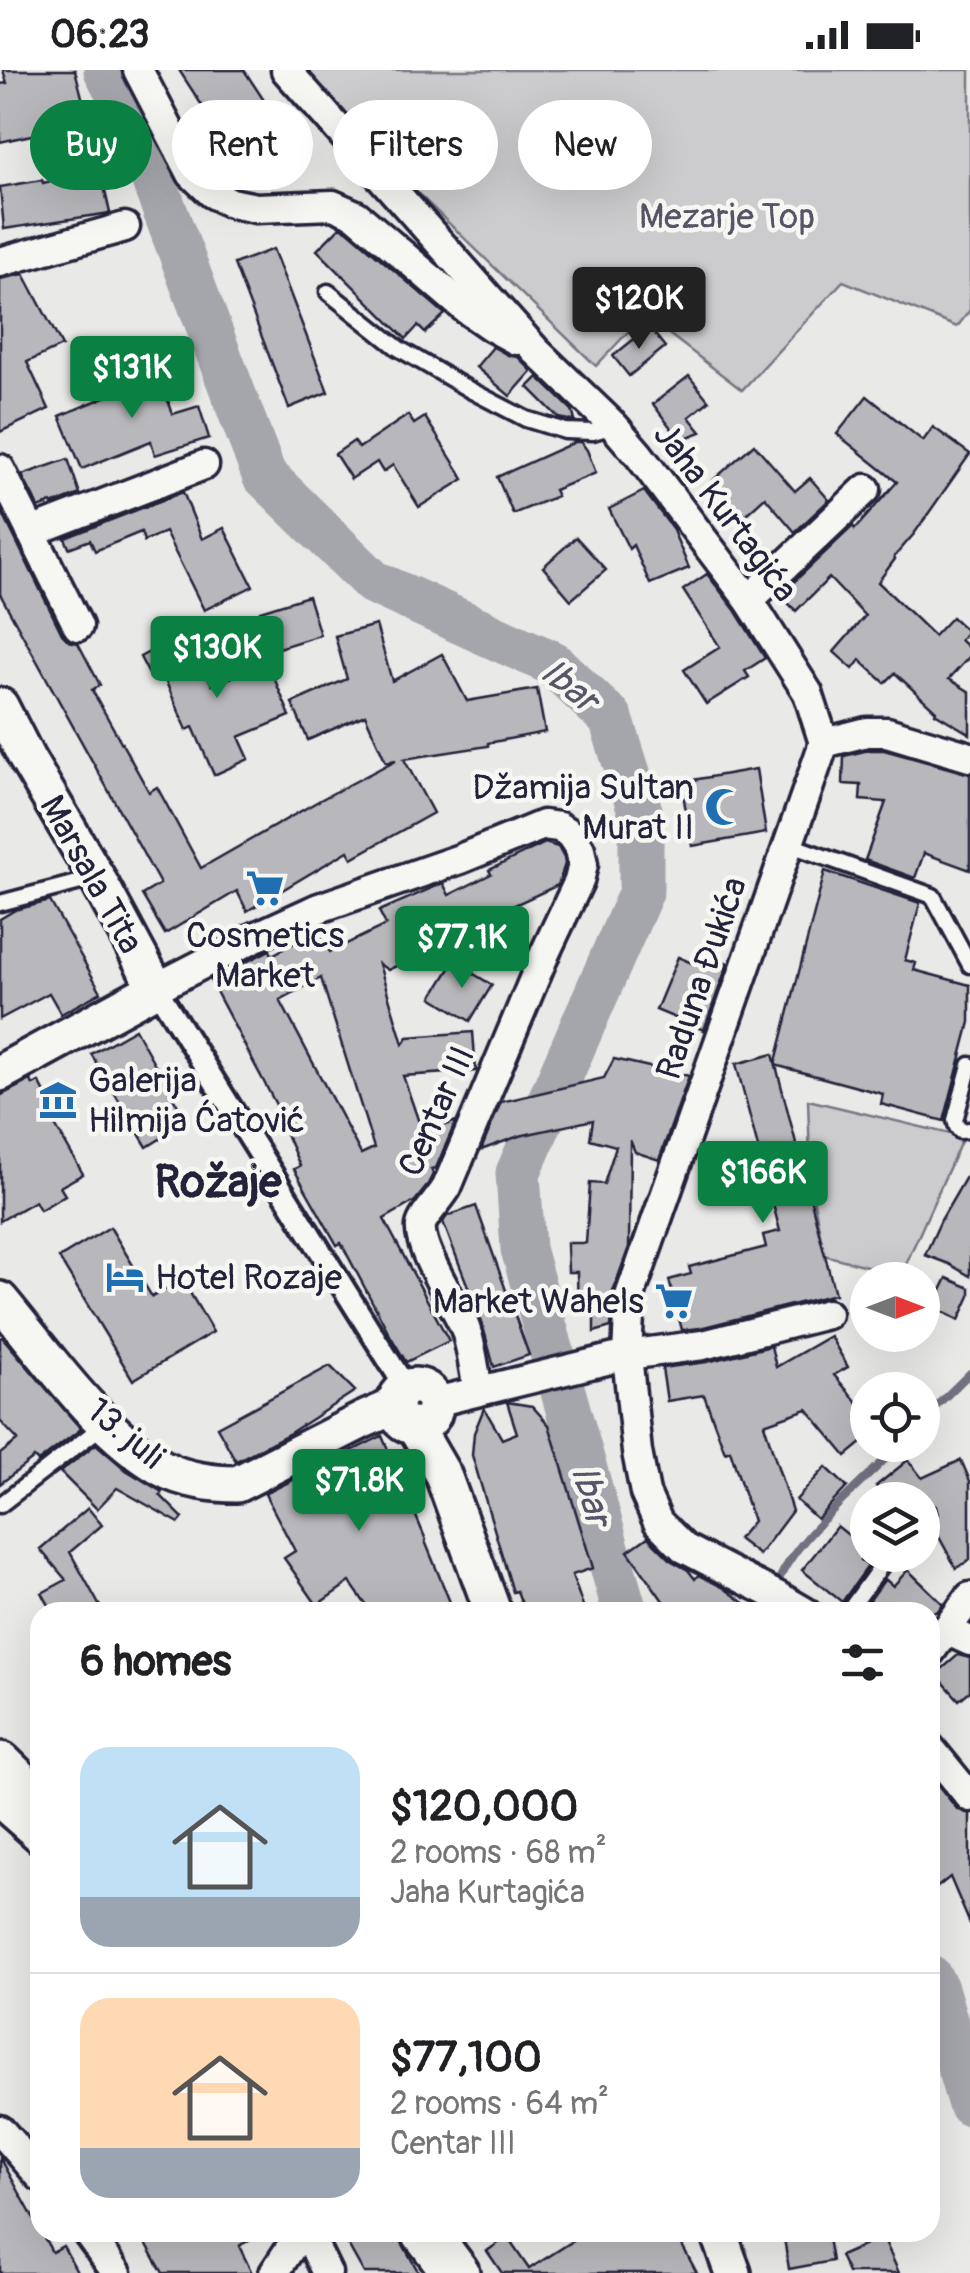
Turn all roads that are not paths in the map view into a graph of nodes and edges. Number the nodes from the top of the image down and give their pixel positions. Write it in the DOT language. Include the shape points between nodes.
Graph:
graph roads {
  1 [pos="138,70"];
  2 [pos="286,70"];
  3 [pos="125,226"];
  4 [pos="0,262"];
  5 [pos="328,292"];
  6 [pos="535,350"];
  7 [pos="614,426"];
  8 [pos="204,465"];
  9 [pos="0,469"];
  10 [pos="866,489"];
  11 [pos="31,532"];
  12 [pos="749,600"];
  13 [pos="78,626"];
  14 [pos="0,706"];
  15 [pos="824,743"];
  16 [pos="970,756"];
  17 [pos="787,844"];
  18 [pos="97,878"];
  19 [pos="0,903"];
  20 [pos="970,966"];
  21 [pos="156,988"];
  22 [pos="970,1065"];
  23 [pos="0,1072"];
  24 [pos="970,1130"];
  25 [pos="0,1300"];
  26 [pos="827,1314"];
  27 [pos="617,1358"];
  28 [pos="478,1390"];
  29 [pos="417,1406"];
  30 [pos="106,1423"];
  31 [pos="0,1505"];
  32 [pos="876,1572"];
  33 [pos="970,1597"];
  34 [pos="784,1600"];
  35 [pos="489,1602"];
  36 [pos="855,1602"];
  37 [pos="949,1641"];
  38 [pos="940,1760"];
  39 [pos="0,1765"];
  40 [pos="30,1794"];
  41 [pos="970,1797"];
  42 [pos="0,1804"];
  43 [pos="30,1830"];
  44 [pos="0,2130"];
  45 [pos="30,2164"];
  46 [pos="95,2242"];
  47 [pos="297,2242"];
  48 [pos="310,2242"];
  49 [pos="433,2242"];
  50 [pos="722,2242"];
  51 [pos="117,2273"];
  52 [pos="274,2273"];
  53 [pos="327,2273"];
  54 [pos="456,2273"];
  55 [pos="733,2273"];
  1 -- 6 [label="street, Jaha Kurtagića" via="192,174 212,193 256,208 333,206 356,215 466,309"];
  2 -- 6 [label="street, Jaha Kurtagića"];
  3 -- 4 [label="street"];
  5 -- 7 [label="lane" via="411,356 526,419 565,431"];
  6 -- 7 [label="street, Jaha Kurtagića"];
  7 -- 12 [label="street, Jaha Kurtagića"];
  8 -- 11 [label="street"];
  9 -- 11 [label="street"];
  10 -- 12 [label="street"];
  11 -- 13 [label="street"];
  12 -- 15 [label="street, Jaha Kurtagića" via="808,693"];
  14 -- 18 [label="street, Marsala Tita"];
  15 -- 16 [label="street" via="887,732"];
  15 -- 17 [label="street, Raduna Ðukića"];
  17 -- 20 [label="lane" via="934,896"];
  17 -- 27 [label="street, Raduna Ðukića" via="630,1296"];
  18 -- 19 [label="lane"];
  18 -- 21 [label="street, Marsala Tita"];
  21 -- 23 [label="street"];
  21 -- 28 [label="street, Centar III" via="320,908 543,825 570,834 583,864 579,882 447,1188 420,1230 467,1333"];
  21 -- 29 [label="street"];
  22 -- 24 [label="lane" via="955,1120 960,1132"];
  25 -- 30 [label="street, 13. juli"];
  26 -- 27 [label="street"];
  27 -- 28 [label="street"];
  27 -- 34 [label="street, Raduna Ðukića" via="645,1493 658,1522 684,1548"];
  28 -- 29 [label="street"];
  29 -- 30 [label="street, 13. juli" via="362,1420 238,1484 164,1470"];
  29 -- 35 [label="street"];
  30 -- 31 [label="lane"];
  32 -- 36 [label="lane"];
  33 -- 37 [label="street"];
  38 -- 41 [label="street"];
  39 -- 40 [label="main road"];
  42 -- 43 [label="street"];
  44 -- 45 [label="street"];
  46 -- 51 [label="street"];
  47 -- 52 [label="street"];
  48 -- 53 [label="street"];
  49 -- 54 [label="main road"];
  50 -- 55 [label="street"];
}
